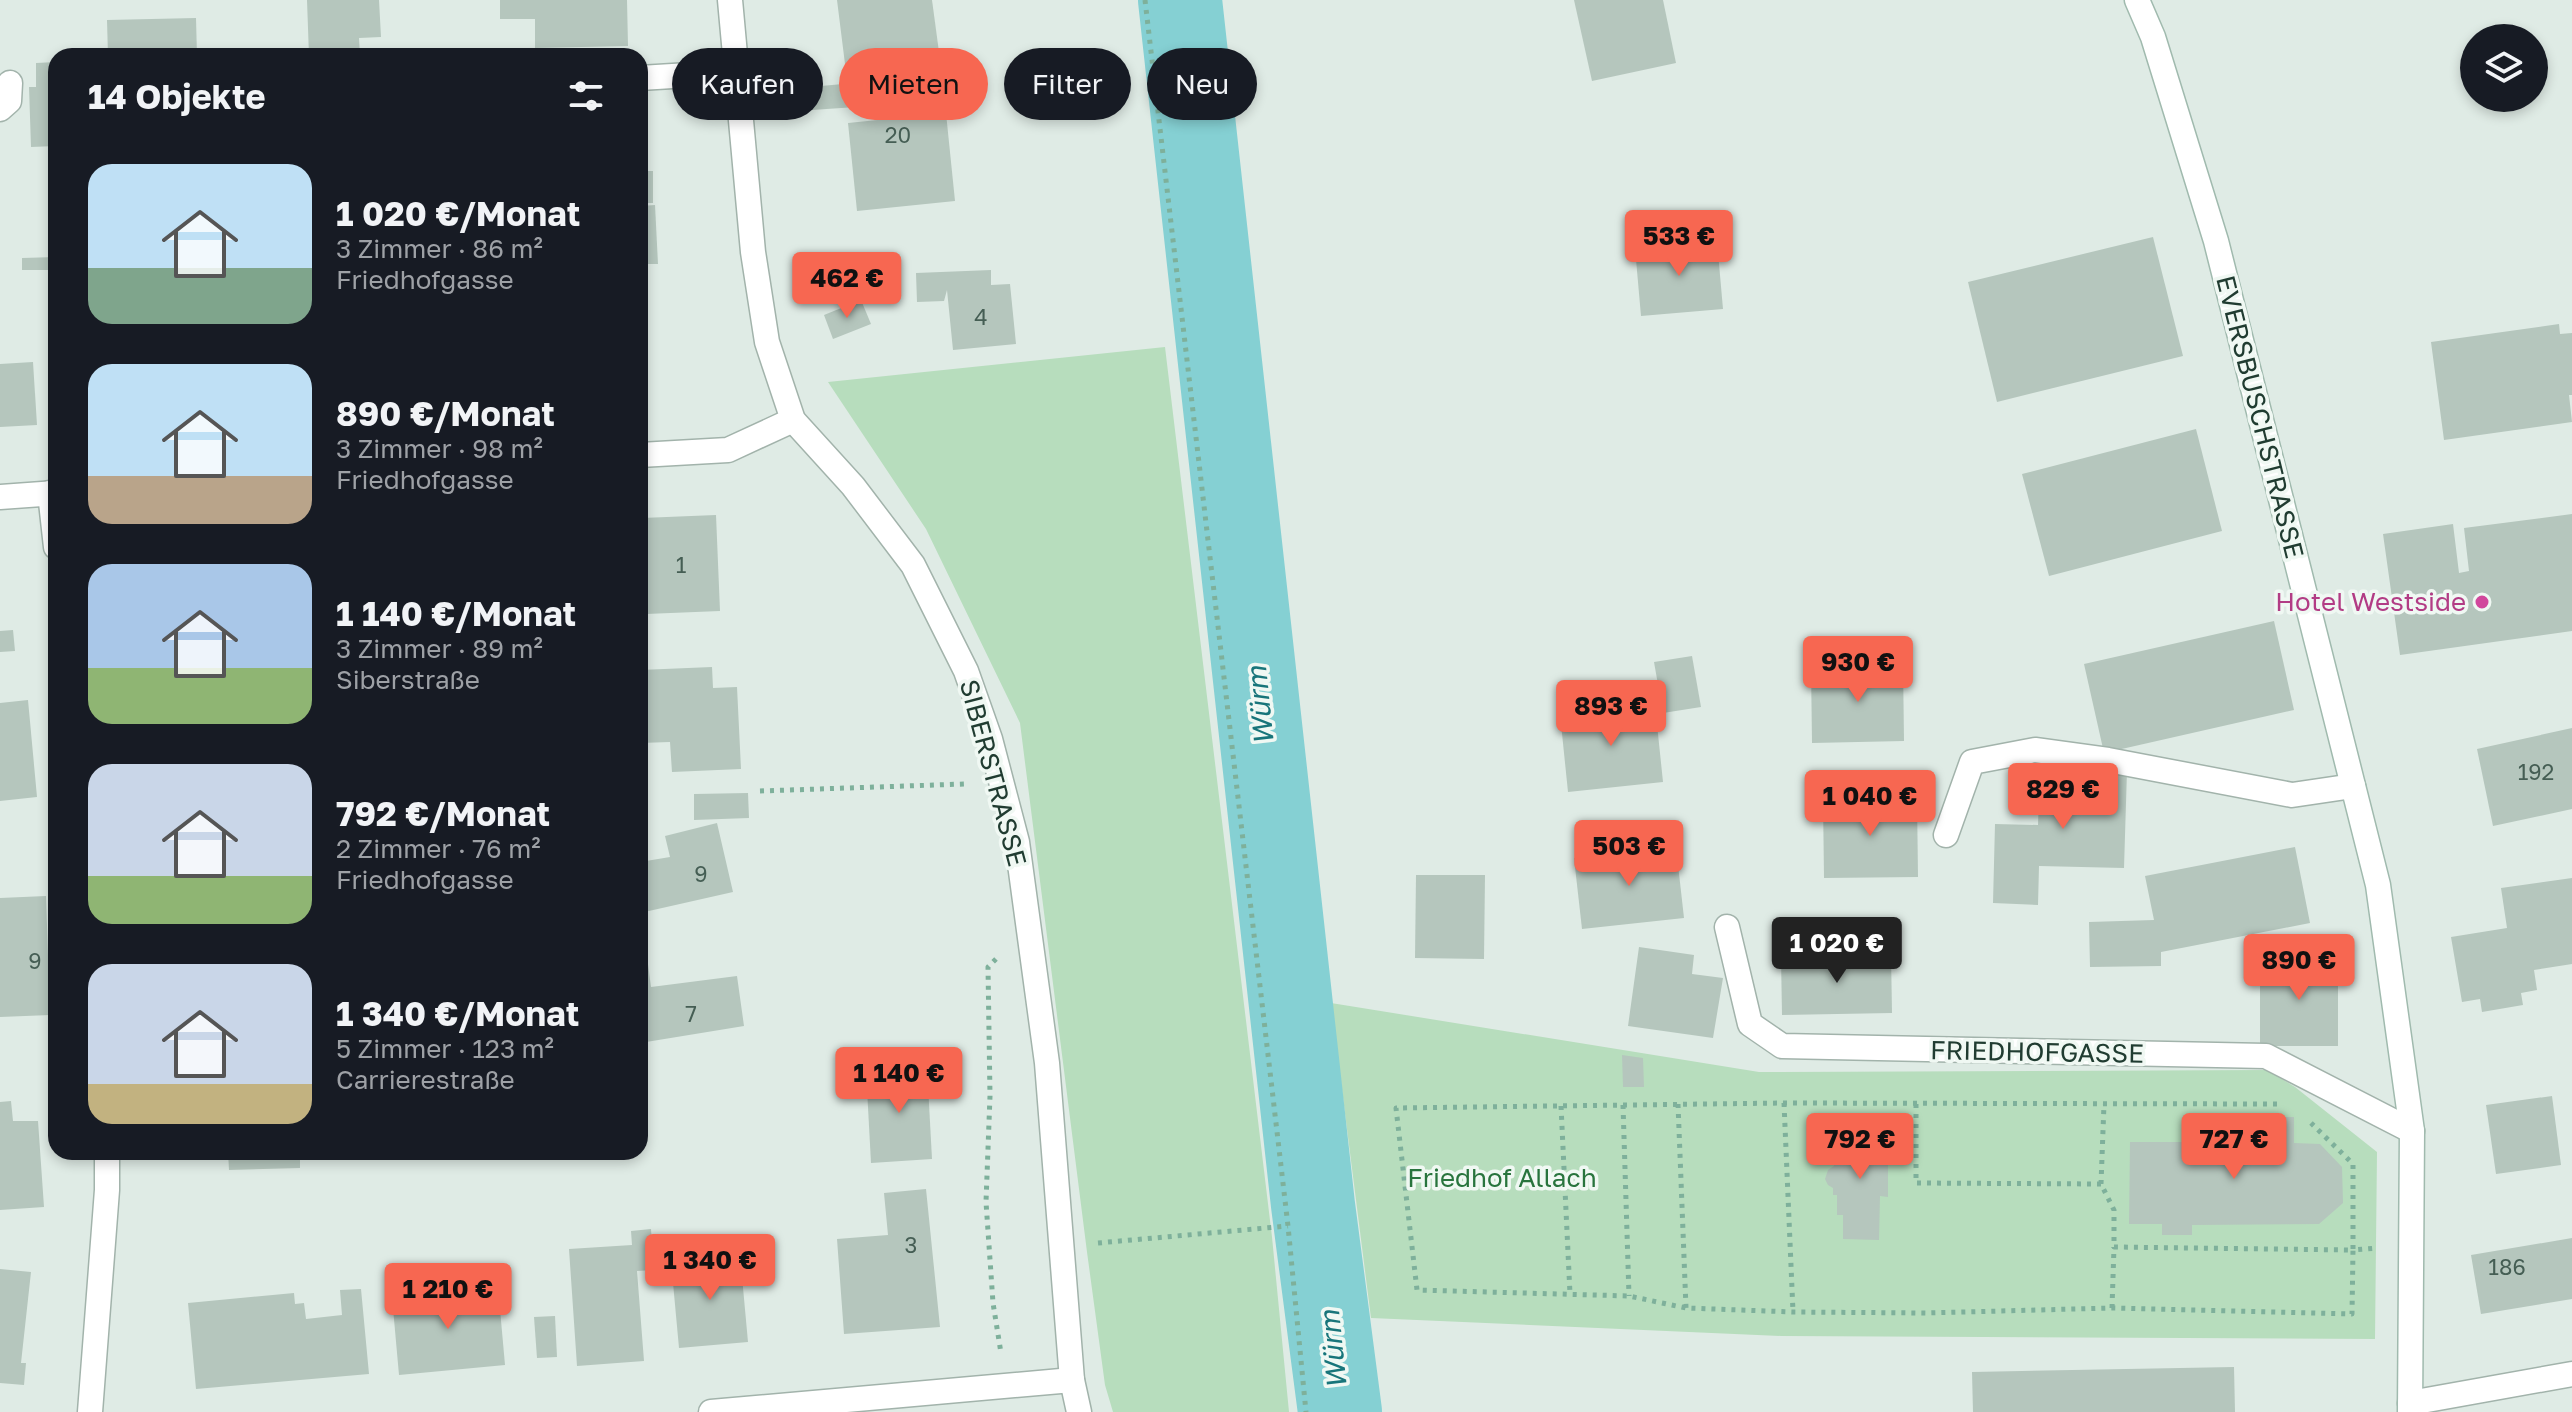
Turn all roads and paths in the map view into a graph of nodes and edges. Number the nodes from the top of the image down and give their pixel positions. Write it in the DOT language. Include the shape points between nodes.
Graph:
graph roads {
  1 [pos="730,0"];
  2 [pos="1145,0"];
  3 [pos="2137,0"];
  4 [pos="735,48"];
  5 [pos="672,76"];
  6 [pos="648,78"];
  7 [pos="10,83"];
  8 [pos="0,109"];
  9 [pos="742,120"];
  10 [pos="793,420"];
  11 [pos="648,455"];
  12 [pos="48,493"];
  13 [pos="0,497"];
  14 [pos="1001,783"];
  15 [pos="2353,786"];
  16 [pos="760,791"];
  17 [pos="1946,835"];
  18 [pos="1727,927"];
  19 [pos="1029,928"];
  20 [pos="1784,1103"];
  21 [pos="1678,1104"];
  22 [pos="1916,1104"];
  23 [pos="2104,1104"];
  24 [pos="2292,1104"];
  25 [pos="1623,1105"];
  26 [pos="1561,1106"];
  27 [pos="2302,1114"];
  28 [pos="2412,1131"];
  29 [pos="107,1160"];
  30 [pos="2101,1184"];
  31 [pos="1288,1226"];
  32 [pos="1061,1246"];
  33 [pos="2114,1247"];
  34 [pos="2411,1248"];
  35 [pos="2353,1250"];
  36 [pos="1570,1294"];
  37 [pos="1629,1296"];
  38 [pos="1686,1308"];
  39 [pos="2112,1308"];
  40 [pos="1793,1312"];
  41 [pos="2572,1374"];
  42 [pos="1072,1380"];
  43 [pos="1007,1385"];
  44 [pos="2410,1407"];
  45 [pos="90,1412"];
  46 [pos="711,1412"];
  47 [pos="1079,1412"];
  48 [pos="1306,1412"];
  1 -- 4 [label="street, SIBERSTRASSE"];
  2 -- 31 [label="path"];
  3 -- 15 [label="street, EVERSBUSCHSTRASSE" via="2216,241"];
  5 -- 6 [label="street"];
  7 -- 8 [label="street" via="9,101"];
  9 -- 10 [label="street, SIBERSTRASSE" via="767,342"];
  10 -- 11 [label="street" via="728,450"];
  10 -- 14 [label="street, SIBERSTRASSE" via="853,486 913,565 966,671"];
  12 -- 13 [label="street"];
  14 -- 16 [label="path"];
  14 -- 19 [label="street, SIBERSTRASSE" via="1017,842"];
  15 -- 17 [label="street" via="2292,795 2035,750 1972,762"];
  15 -- 28 [label="street, EVERSBUSCHSTRASSE" via="2378,885"];
  18 -- 28 [label="street, FRIEDHOFGASSE" via="1750,1024 1782,1046 2266,1056"];
  19 -- 32 [label="street, SIBERSTRASSE" via="1047,1063"];
  19 -- 43 [label="path" via="988,967 986,1202 993,1303"];
  20 -- 21 [label="path"];
  20 -- 22 [label="path"];
  20 -- 40 [label="path"];
  21 -- 25 [label="path"];
  21 -- 38 [label="path"];
  22 -- 23 [label="path"];
  22 -- 30 [label="path" via="1916,1183"];
  23 -- 24 [label="path"];
  23 -- 30 [label="path"];
  25 -- 26 [label="path"];
  25 -- 37 [label="path"];
  26 -- 36 [label="path"];
  26 -- 36 [label="path" via="1396,1108 1417,1290"];
  27 -- 35 [label="path" via="2353,1164"];
  28 -- 34 [label="street, EVERSBUSCHSTRASSE"];
  29 -- 45 [label="street"];
  30 -- 33 [label="path" via="2114,1210"];
  31 -- 32 [label="path"];
  31 -- 48 [label="path"];
  32 -- 42 [label="street, SIBERSTRASSE"];
  33 -- 35 [label="path"];
  33 -- 39 [label="path"];
  34 -- 35 [label="path"];
  34 -- 44 [label="street, EVERSBUSCHSTRASSE"];
  35 -- 39 [label="path" via="2352,1314"];
  36 -- 37 [label="path"];
  37 -- 38 [label="path"];
  38 -- 40 [label="path"];
  39 -- 40 [label="path"];
  41 -- 44 [label="street"];
  42 -- 43 [label="street"];
  42 -- 47 [label="street, SIBERSTRASSE"];
  43 -- 46 [label="street"];
}
